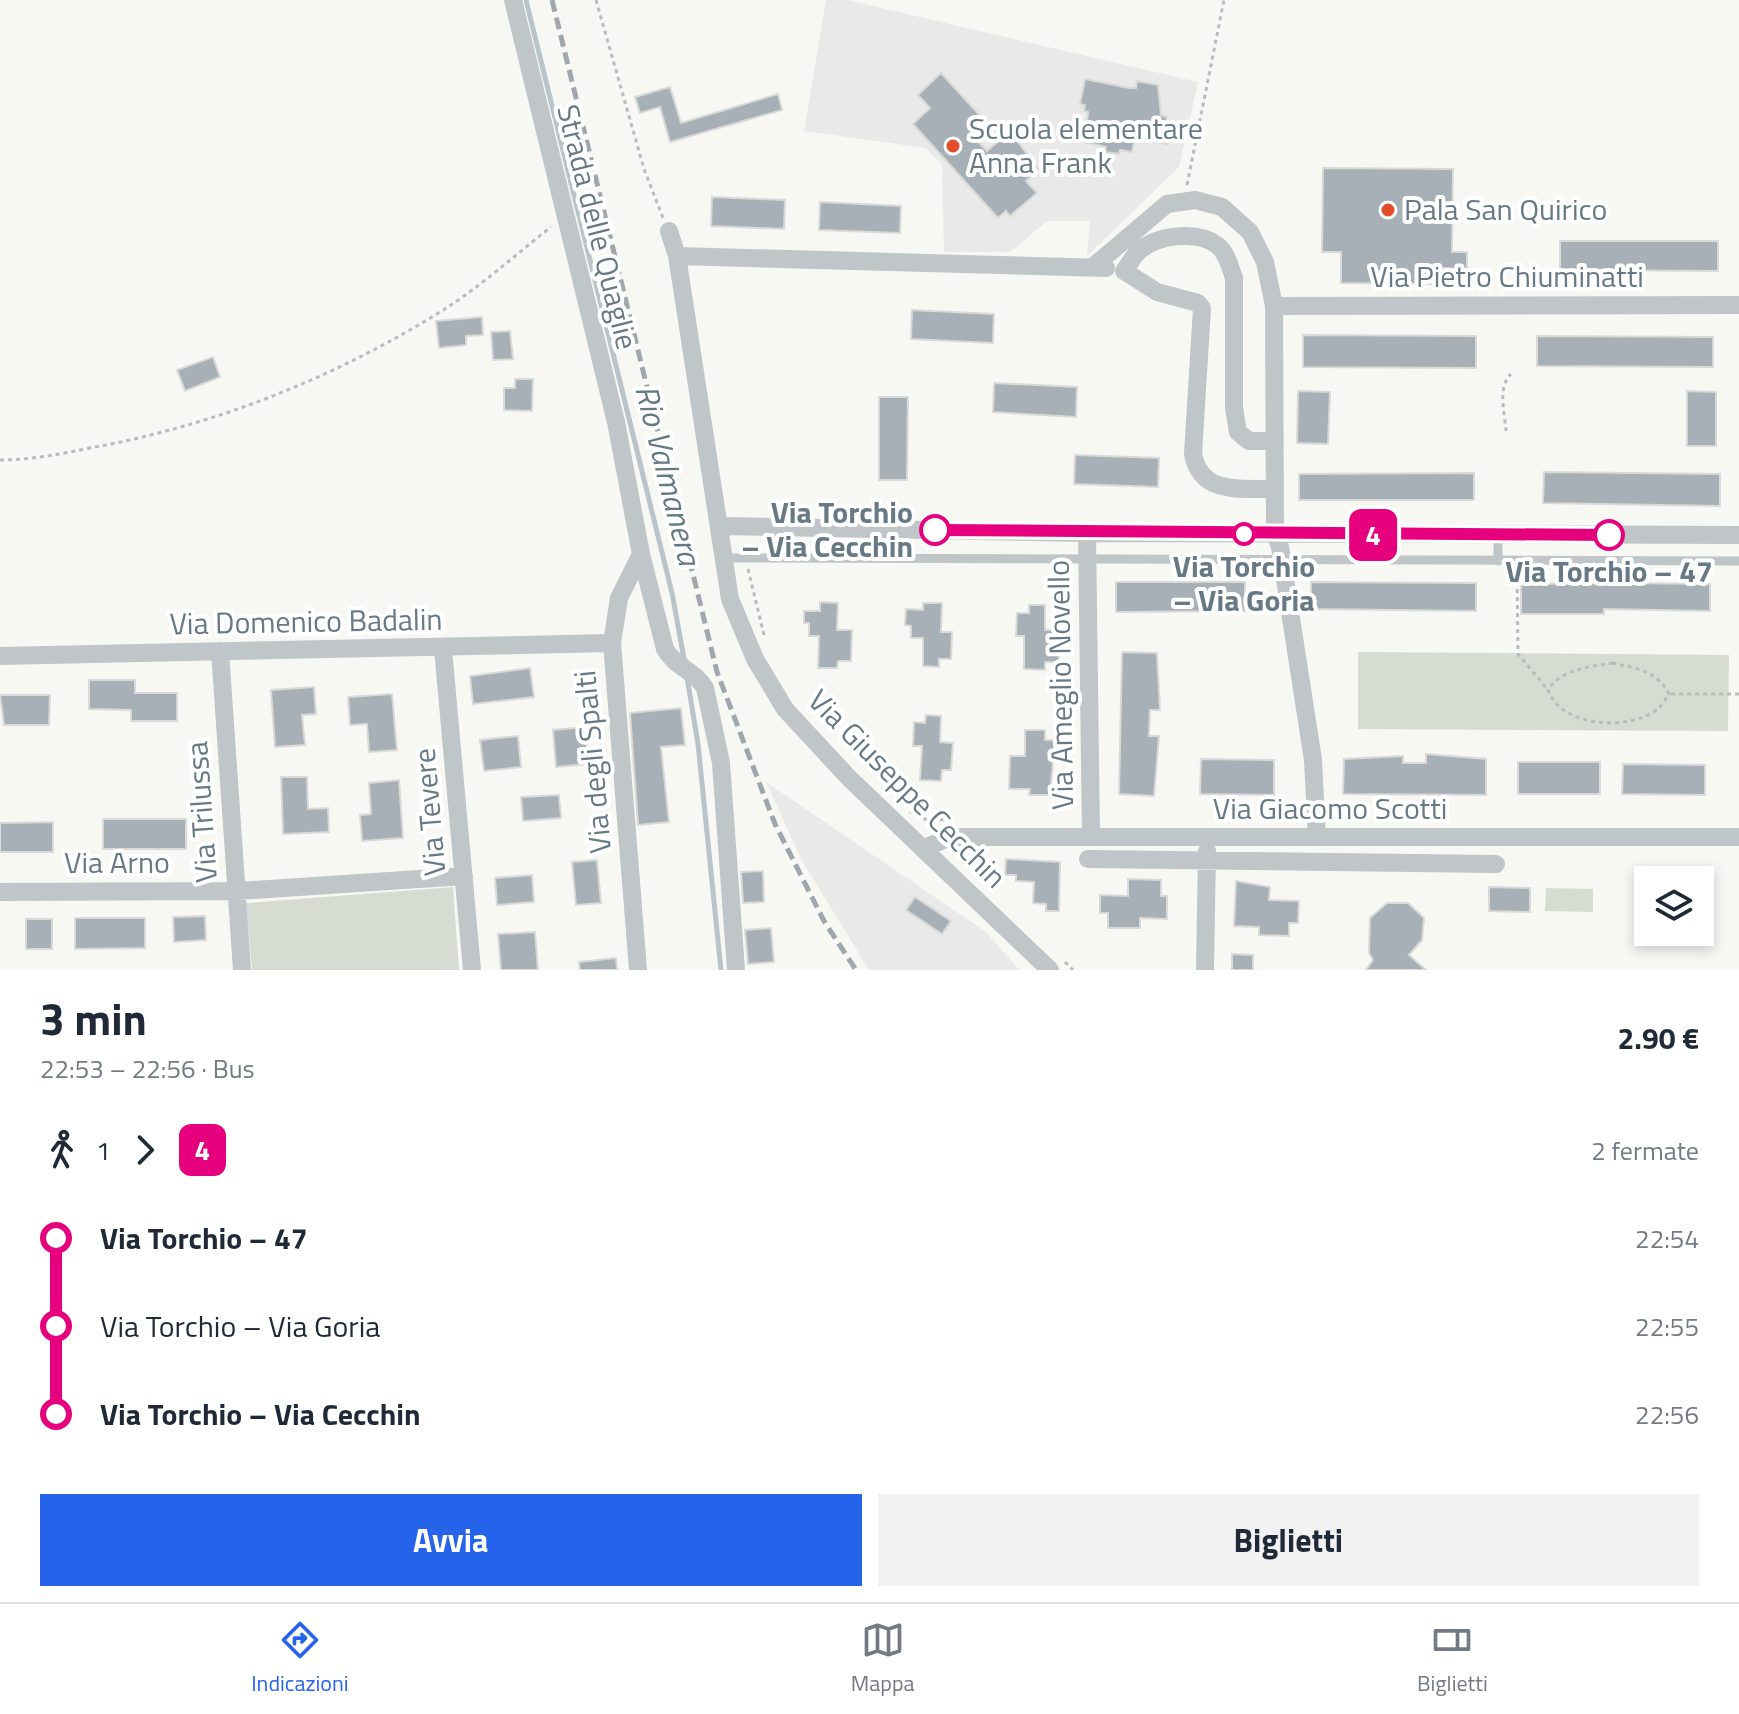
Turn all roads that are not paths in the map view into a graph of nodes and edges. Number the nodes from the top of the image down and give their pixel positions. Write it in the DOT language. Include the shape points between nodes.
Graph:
graph roads {
  1 [pos="513,0"];
  2 [pos="669,231"];
  3 [pos="677,256"];
  4 [pos="1094,266"];
  5 [pos="1124,271"];
  6 [pos="1739,305"];
  7 [pos="1274,306"];
  8 [pos="1273,441"];
  9 [pos="1273,489"];
  10 [pos="721,526"];
  11 [pos="1087,533"];
  12 [pos="1275,534"];
  13 [pos="1498,535"];
  14 [pos="1739,535"];
  15 [pos="641,554"];
  16 [pos="725,558"];
  17 [pos="1088,558"];
  18 [pos="1281,558"];
  19 [pos="1498,561"];
  20 [pos="1739,561"];
  21 [pos="612,643"];
  22 [pos="443,649"];
  23 [pos="220,651"];
  24 [pos="0,656"];
  25 [pos="1091,837"];
  26 [pos="1207,837"];
  27 [pos="1317,837"];
  28 [pos="1739,837"];
  29 [pos="924,848"];
  30 [pos="1088,859"];
  31 [pos="1207,860"];
  32 [pos="1496,864"];
  33 [pos="464,876"];
  34 [pos="235,891"];
  35 [pos="0,892"];
  36 [pos="242,970"];
  37 [pos="472,970"];
  38 [pos="638,970"];
  39 [pos="736,970"];
  40 [pos="1050,970"];
  41 [pos="1205,970"];
  1 -- 15 [label="street, Strada delle Quaglie" via="616,422"];
  2 -- 3 [label="street, Via Giuseppe Cecchin"];
  3 -- 4 [label="street"];
  3 -- 10 [label="street, Via Giuseppe Cecchin"];
  4 -- 5 [label="street"];
  4 -- 7 [label="street" via="1167,204 1195,200 1222,207 1250,232 1265,262"];
  5 -- 8 [label="street" via="1155,241 1199,238 1217,245 1234,278 1238,432 1249,441"];
  5 -- 9 [label="street" via="1157,292 1202,308 1196,470 1204,480 1221,486"];
  6 -- 7 [label="street, Via Pietro Chiuminatti"];
  7 -- 8 [label="street"];
  8 -- 9 [label="street"];
  9 -- 12 [label="street"];
  10 -- 11 [label="street"];
  10 -- 16 [label="street, Via Giuseppe Cecchin"];
  11 -- 12 [label="street"];
  11 -- 17 [label="street, Via Ameglio Novello"];
  12 -- 13 [label="street"];
  12 -- 18 [label="street"];
  13 -- 14 [label="street"];
  13 -- 19 [label="lane"];
  15 -- 21 [label="street, Via degli Spalti" via="619,598"];
  15 -- 39 [label="street, Strada delle Quaglie" via="665,649 672,662 705,688 721,763"];
  16 -- 17 [label="lane"];
  16 -- 29 [label="street, Via Giuseppe Cecchin" via="730,599 755,659 785,709"];
  17 -- 18 [label="lane"];
  17 -- 25 [label="street, Via Ameglio Novello"];
  18 -- 19 [label="lane"];
  18 -- 27 [label="street" via="1313,760"];
  19 -- 20 [label="lane"];
  21 -- 22 [label="street, Via Domenico Badalin"];
  21 -- 38 [label="street, Via degli Spalti"];
  22 -- 23 [label="street, Via Domenico Badalin"];
  22 -- 33 [label="street, Via Tevere"];
  23 -- 24 [label="street, Via Domenico Badalin"];
  23 -- 34 [label="street, Via Trilussa"];
  25 -- 26 [label="street, Via Giacomo Scotti"];
  25 -- 29 [label="street, Via Giacomo Scotti" via="951,837"];
  26 -- 27 [label="street, Via Giacomo Scotti"];
  26 -- 31 [label="street"];
  27 -- 28 [label="street, Via Giacomo Scotti"];
  29 -- 40 [label="street, Via Giuseppe Cecchin"];
  30 -- 31 [label="street"];
  31 -- 32 [label="street"];
  31 -- 41 [label="street"];
  33 -- 34 [label="street, Via Arno"];
  33 -- 37 [label="street, Via Tevere"];
  34 -- 35 [label="street, Via Arno"];
  34 -- 36 [label="street, Via Trilussa"];
}
